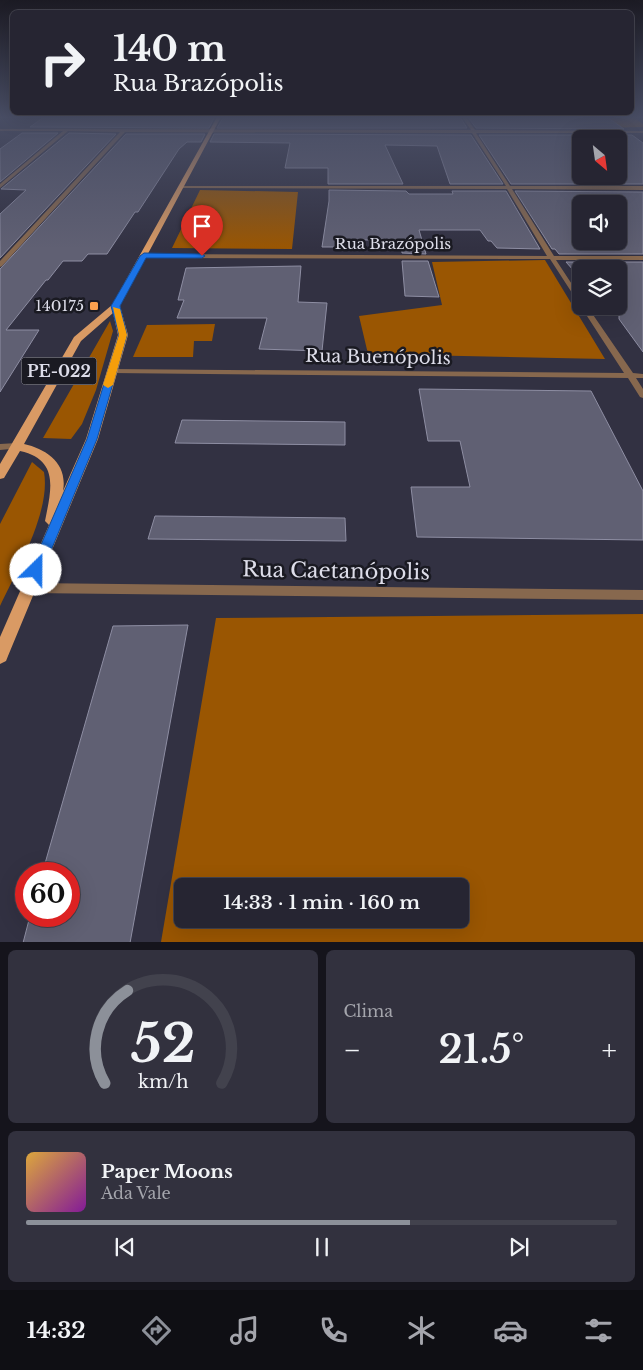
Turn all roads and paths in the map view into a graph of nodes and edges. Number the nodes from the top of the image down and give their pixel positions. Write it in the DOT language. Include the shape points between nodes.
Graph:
graph roads {
  1 [pos="30,161"];
  2 [pos="96,161"];
  3 [pos="196,161"];
  4 [pos="492,161"];
  5 [pos="0,186"];
  6 [pos="182,187"];
  7 [pos="508,188"];
  8 [pos="643,188"];
  9 [pos="144,256"];
  10 [pos="550,258"];
  11 [pos="643,258"];
  12 [pos="0,265"];
  13 [pos="572,290"];
  14 [pos="116,306"];
  15 [pos="589,315"];
  16 [pos="112,371"];
  17 [pos="630,376"];
  18 [pos="643,376"];
  19 [pos="643,395"];
  20 [pos="16,446"];
  21 [pos="0,447"];
  22 [pos="0,475"];
  23 [pos="52,533"];
  24 [pos="28,588"];
  25 [pos="643,595"];
  26 [pos="0,656"];
  1 -- 5 [label="street"];
  2 -- 12 [label="street"];
  3 -- 6 [label="main road, PE-022"];
  4 -- 7 [label="street"];
  6 -- 7 [label="street"];
  6 -- 9 [label="main road, PE-022"];
  7 -- 8 [label="street"];
  7 -- 10 [label="street"];
  9 -- 10 [label="street, Rua Brazópolis"];
  9 -- 14 [label="main road, PE-022"];
  10 -- 11 [label="street, Rua Brazópolis"];
  10 -- 13 [label="street"];
  14 -- 16 [label="main road, PE-022" via="123,335"];
  14 -- 20 [label="main road, PE-022" via="77,339"];
  15 -- 17 [label="street"];
  16 -- 17 [label="street, Rua Buenópolis"];
  16 -- 23 [label="main road, PE-022" via="92,439"];
  17 -- 18 [label="street, Rua Buenópolis"];
  17 -- 19 [label="street"];
  20 -- 21 [label="street"];
  20 -- 22 [label="main road, PE-022"];
  20 -- 23 [label="main road" via="35,450 53,464 58,485"];
  23 -- 24 [label="main road, PE-022"];
  24 -- 25 [label="street, Rua Caetanópolis"];
  24 -- 26 [label="main road, PE-022"];
}
